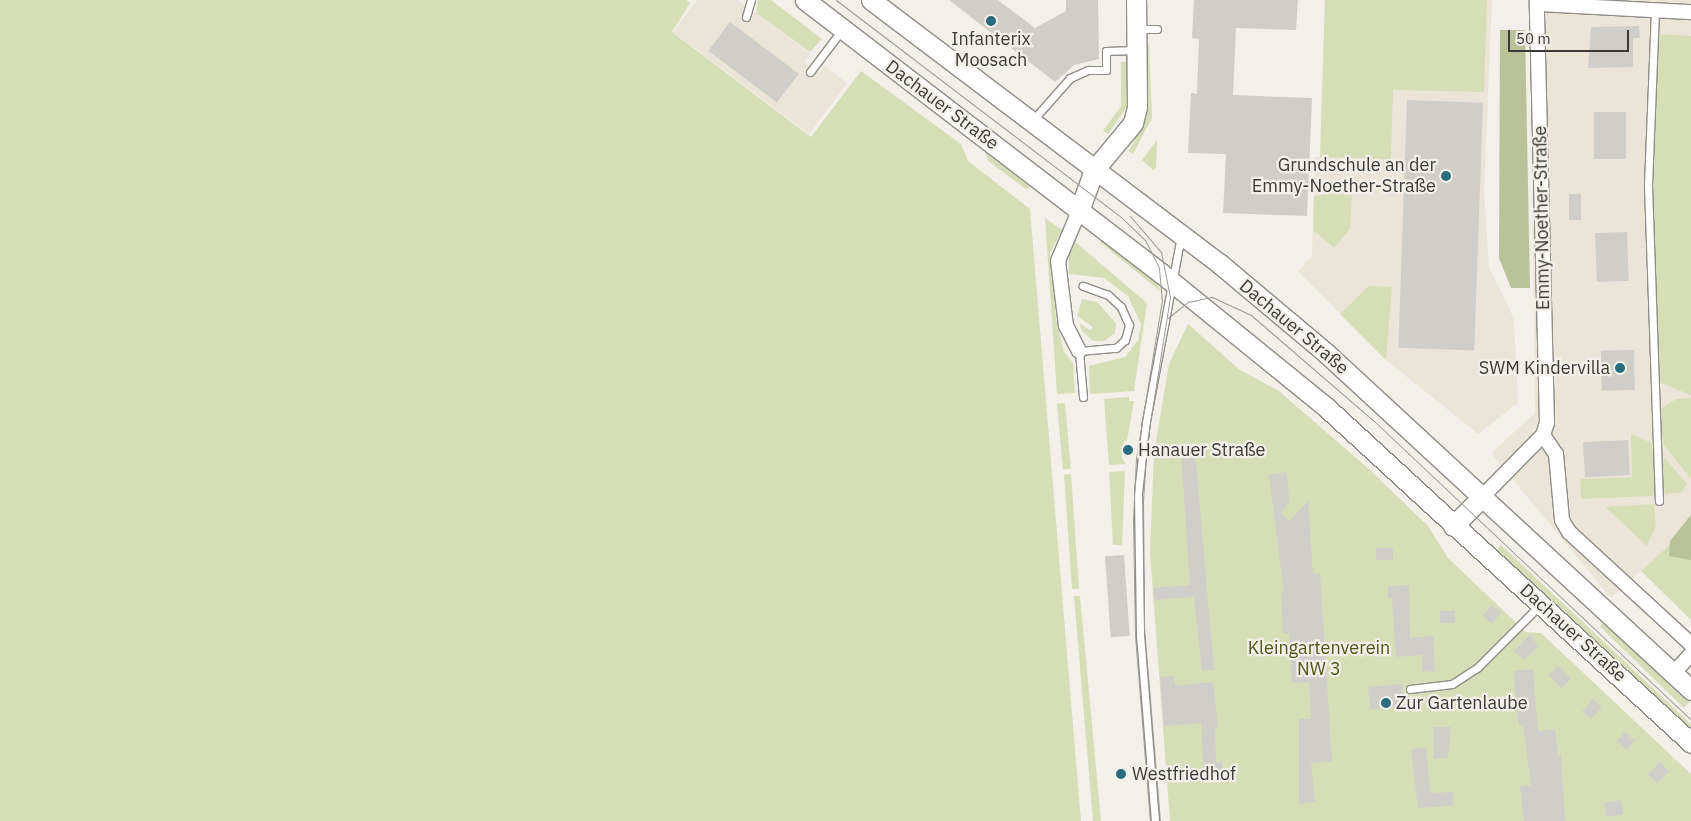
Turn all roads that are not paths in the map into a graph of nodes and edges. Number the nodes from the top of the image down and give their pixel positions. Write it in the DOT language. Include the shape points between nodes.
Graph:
graph roads {
  1 [pos="751,0"];
  2 [pos="805,0"];
  3 [pos="871,0"];
  4 [pos="1136,0"];
  5 [pos="1537,2"];
  6 [pos="1655,10"];
  7 [pos="1691,12"];
  8 [pos="746,17"];
  9 [pos="843,29"];
  10 [pos="1137,29"];
  11 [pos="1157,29"];
  12 [pos="1137,50"];
  13 [pos="810,72"];
  14 [pos="1032,121"];
  15 [pos="1094,170"];
  16 [pos="1079,210"];
  17 [pos="1181,234"];
  18 [pos="1174,284"];
  19 [pos="1083,286"];
  20 [pos="1078,351"];
  21 [pos="1083,397"];
  22 [pos="1544,436"];
  23 [pos="1484,495"];
  24 [pos="1659,501"];
  25 [pos="1453,526"];
  26 [pos="1542,604"];
  27 [pos="1691,644"];
  28 [pos="1691,654"];
  29 [pos="1673,674"];
  30 [pos="1410,689"];
  31 [pos="1691,690"];
  32 [pos="1691,743"];
  33 [pos="1155,821"];
  1 -- 8 [label="lane"];
  2 -- 9 [label="main road, Dachauer Straße"];
  3 -- 14 [label="main road, Dachauer Straße"];
  4 -- 10 [label="main road"];
  5 -- 6 [label="street"];
  5 -- 22 [label="street, Emmy-Noether-Straße" via="1547,423"];
  6 -- 7 [label="street"];
  6 -- 24 [label="lane" via="1648,186"];
  9 -- 13 [label="lane"];
  9 -- 16 [label="main road, Dachauer Straße"];
  10 -- 11 [label="lane"];
  10 -- 12 [label="main road"];
  12 -- 14 [label="lane" via="1106,51 1106,70 1088,70 1070,78"];
  12 -- 15 [label="main road" via="1138,91 1132,123"];
  14 -- 15 [label="main road, Dachauer Straße"];
  15 -- 16 [label="main road"];
  15 -- 17 [label="main road, Dachauer Straße"];
  16 -- 18 [label="main road, Dachauer Straße"];
  16 -- 20 [label="street" via="1058,261 1066,326"];
  17 -- 18 [label="lane"];
  17 -- 23 [label="main road, Dachauer Straße" via="1326,353"];
  18 -- 25 [label="main road, Dachauer Straße" via="1327,408"];
  18 -- 33 [label="lane" via="1146,421 1138,493 1140,634"];
  19 -- 20 [label="lane" via="1100,290 1115,300 1128,319 1128,331 1116,348"];
  20 -- 21 [label="lane"];
  22 -- 23 [label="street"];
  22 -- 27 [label="street" via="1556,454 1562,520 1569,532"];
  23 -- 25 [label="main road"];
  23 -- 29 [label="main road, Dachauer Straße"];
  25 -- 26 [label="main road, Dachauer Straße"];
  26 -- 30 [label="lane" via="1477,668 1452,684"];
  26 -- 32 [label="main road, Dachauer Straße"];
  28 -- 29 [label="street"];
  29 -- 31 [label="main road, Dachauer Straße"];
}
